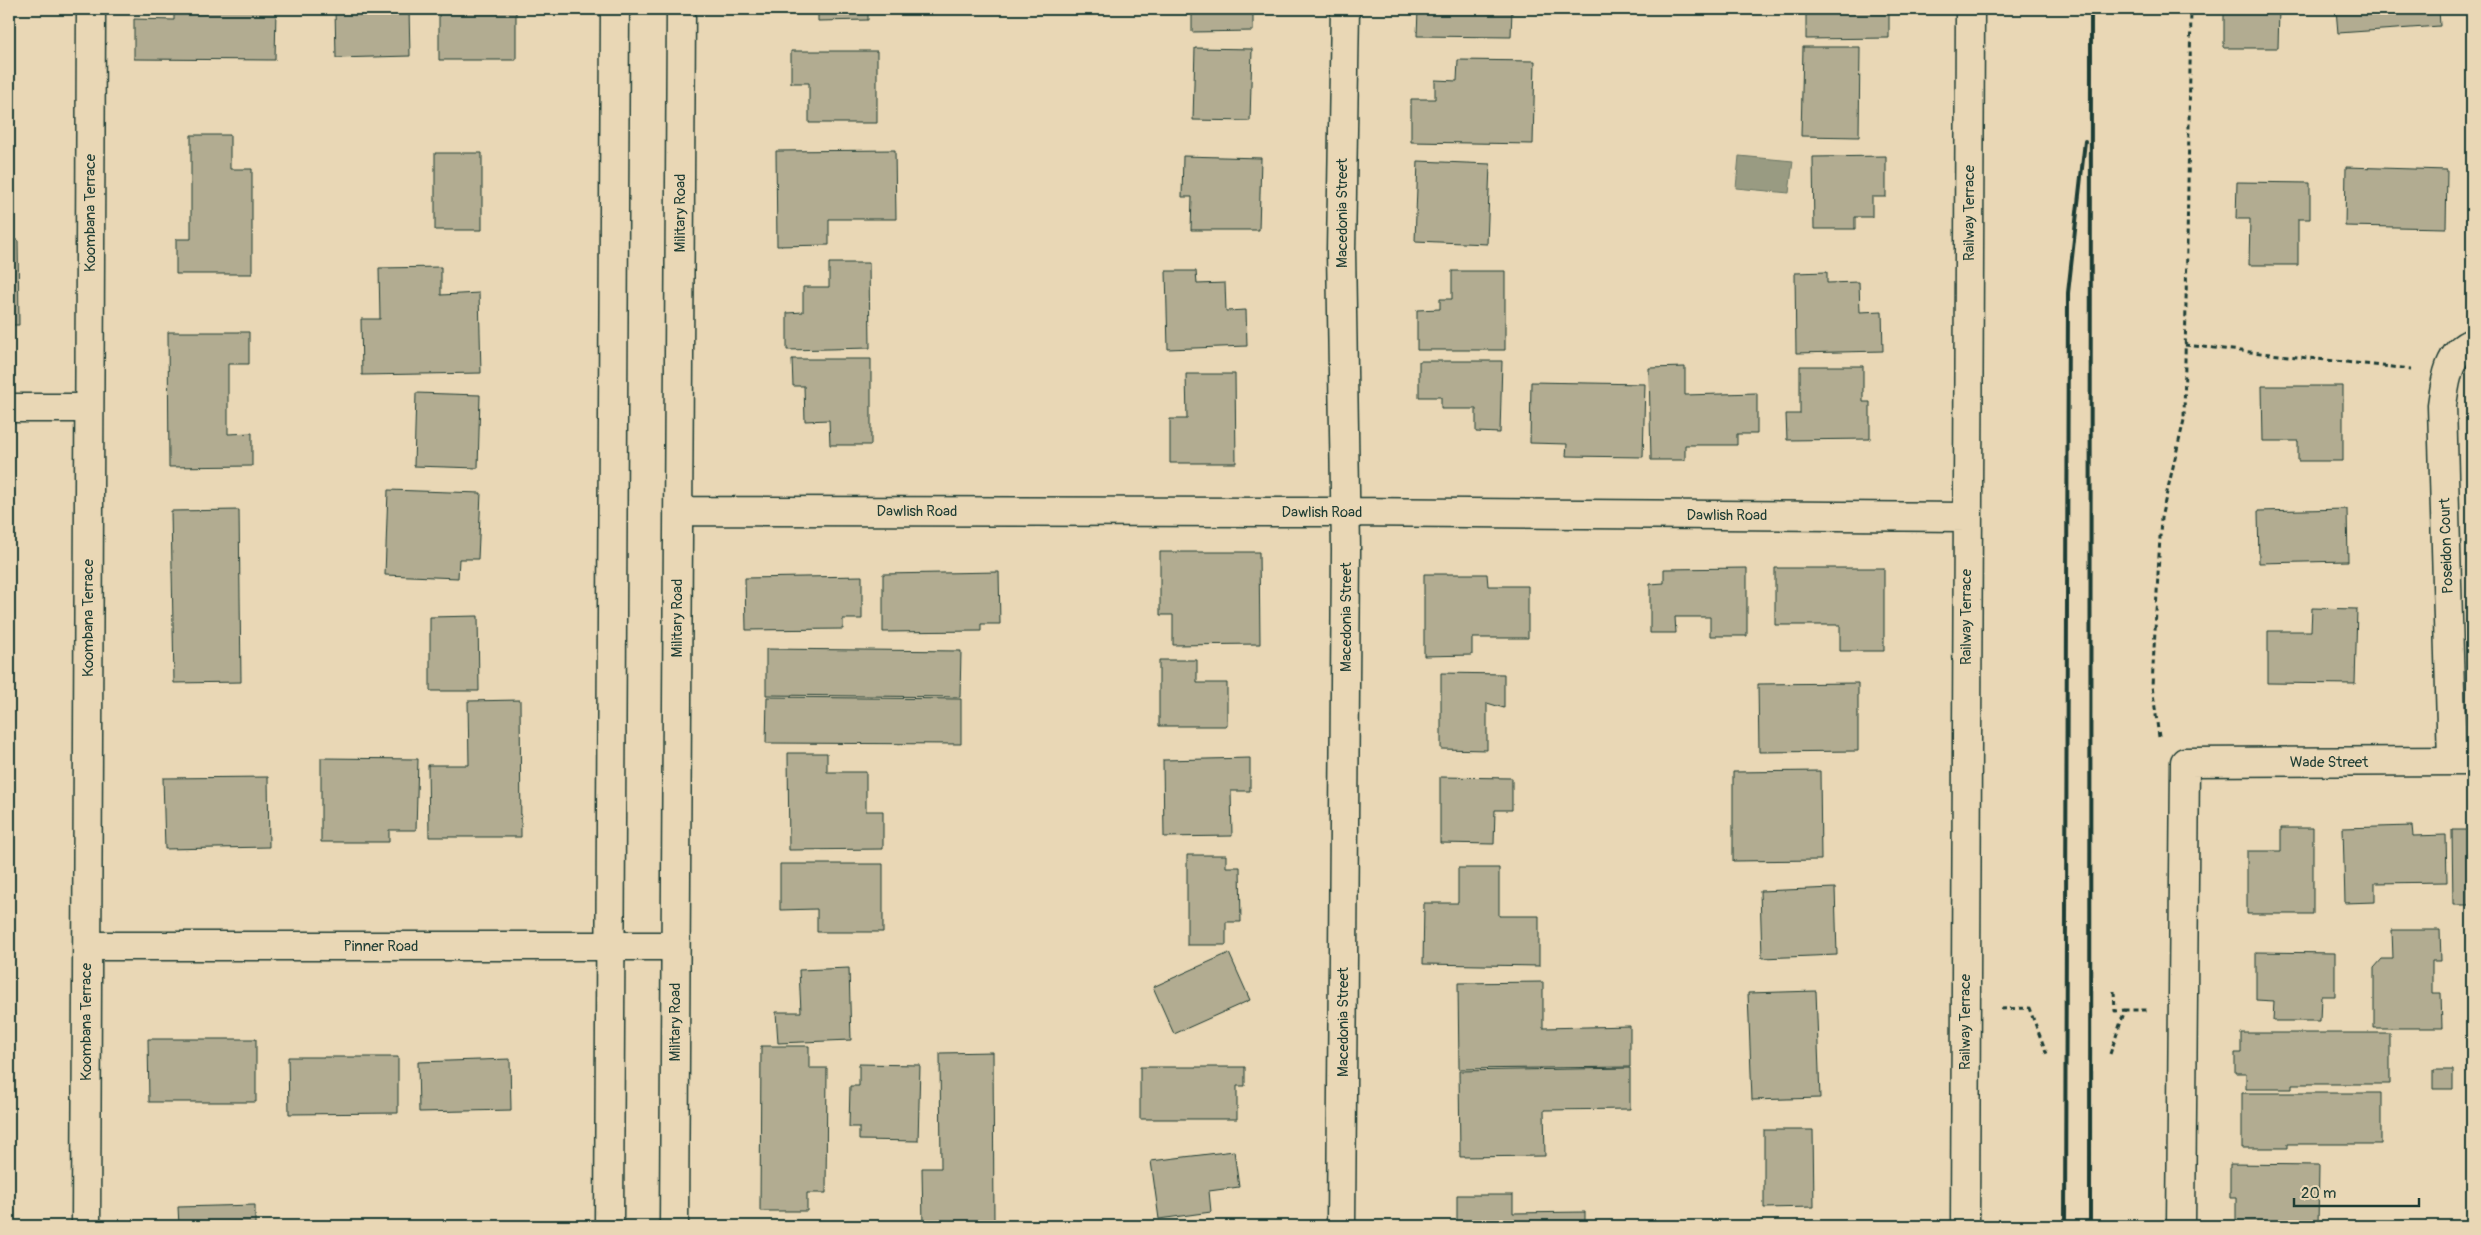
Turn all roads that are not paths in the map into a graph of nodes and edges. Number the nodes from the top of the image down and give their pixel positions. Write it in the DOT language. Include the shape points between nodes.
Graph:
graph roads {
  1 [pos="91,9"];
  2 [pos="615,9"];
  3 [pos="681,9"];
  4 [pos="1345,9"];
  5 [pos="1970,9"];
  6 [pos="2472,343"];
  7 [pos="9,408"];
  8 [pos="89,408"];
  9 [pos="678,511"];
  10 [pos="1345,512"];
  11 [pos="1967,517"];
  12 [pos="2462,761"];
  13 [pos="87,946"];
  14 [pos="611,946"];
  15 [pos="675,946"];
  16 [pos="86,1226"];
  17 [pos="609,1226"];
  18 [pos="674,1226"];
  19 [pos="1341,1226"];
  20 [pos="1965,1226"];
  21 [pos="2181,1226"];
  1 -- 8 [label="street, Koombana Terrace"];
  2 -- 14 [label="street"];
  3 -- 9 [label="street, Military Road"];
  4 -- 10 [label="street, Macedonia Street" via="1341,251"];
  5 -- 11 [label="street, Railway Terrace"];
  6 -- 12 [label="street, Poseidon Court" via="2464,346 2446,373 2442,405"];
  7 -- 8 [label="street"];
  8 -- 13 [label="street, Koombana Terrace"];
  9 -- 10 [label="street, Dawlish Road"];
  9 -- 15 [label="street, Military Road"];
  10 -- 11 [label="street, Dawlish Road"];
  10 -- 19 [label="street, Macedonia Street"];
  11 -- 20 [label="street, Railway Terrace"];
  12 -- 21 [label="street, Wade Street" via="2185,762"];
  13 -- 14 [label="street, Pinner Road"];
  13 -- 16 [label="street, Koombana Terrace"];
  14 -- 15 [label="street, Pinner Road"];
  14 -- 17 [label="street"];
  15 -- 18 [label="street, Military Road"];
}
